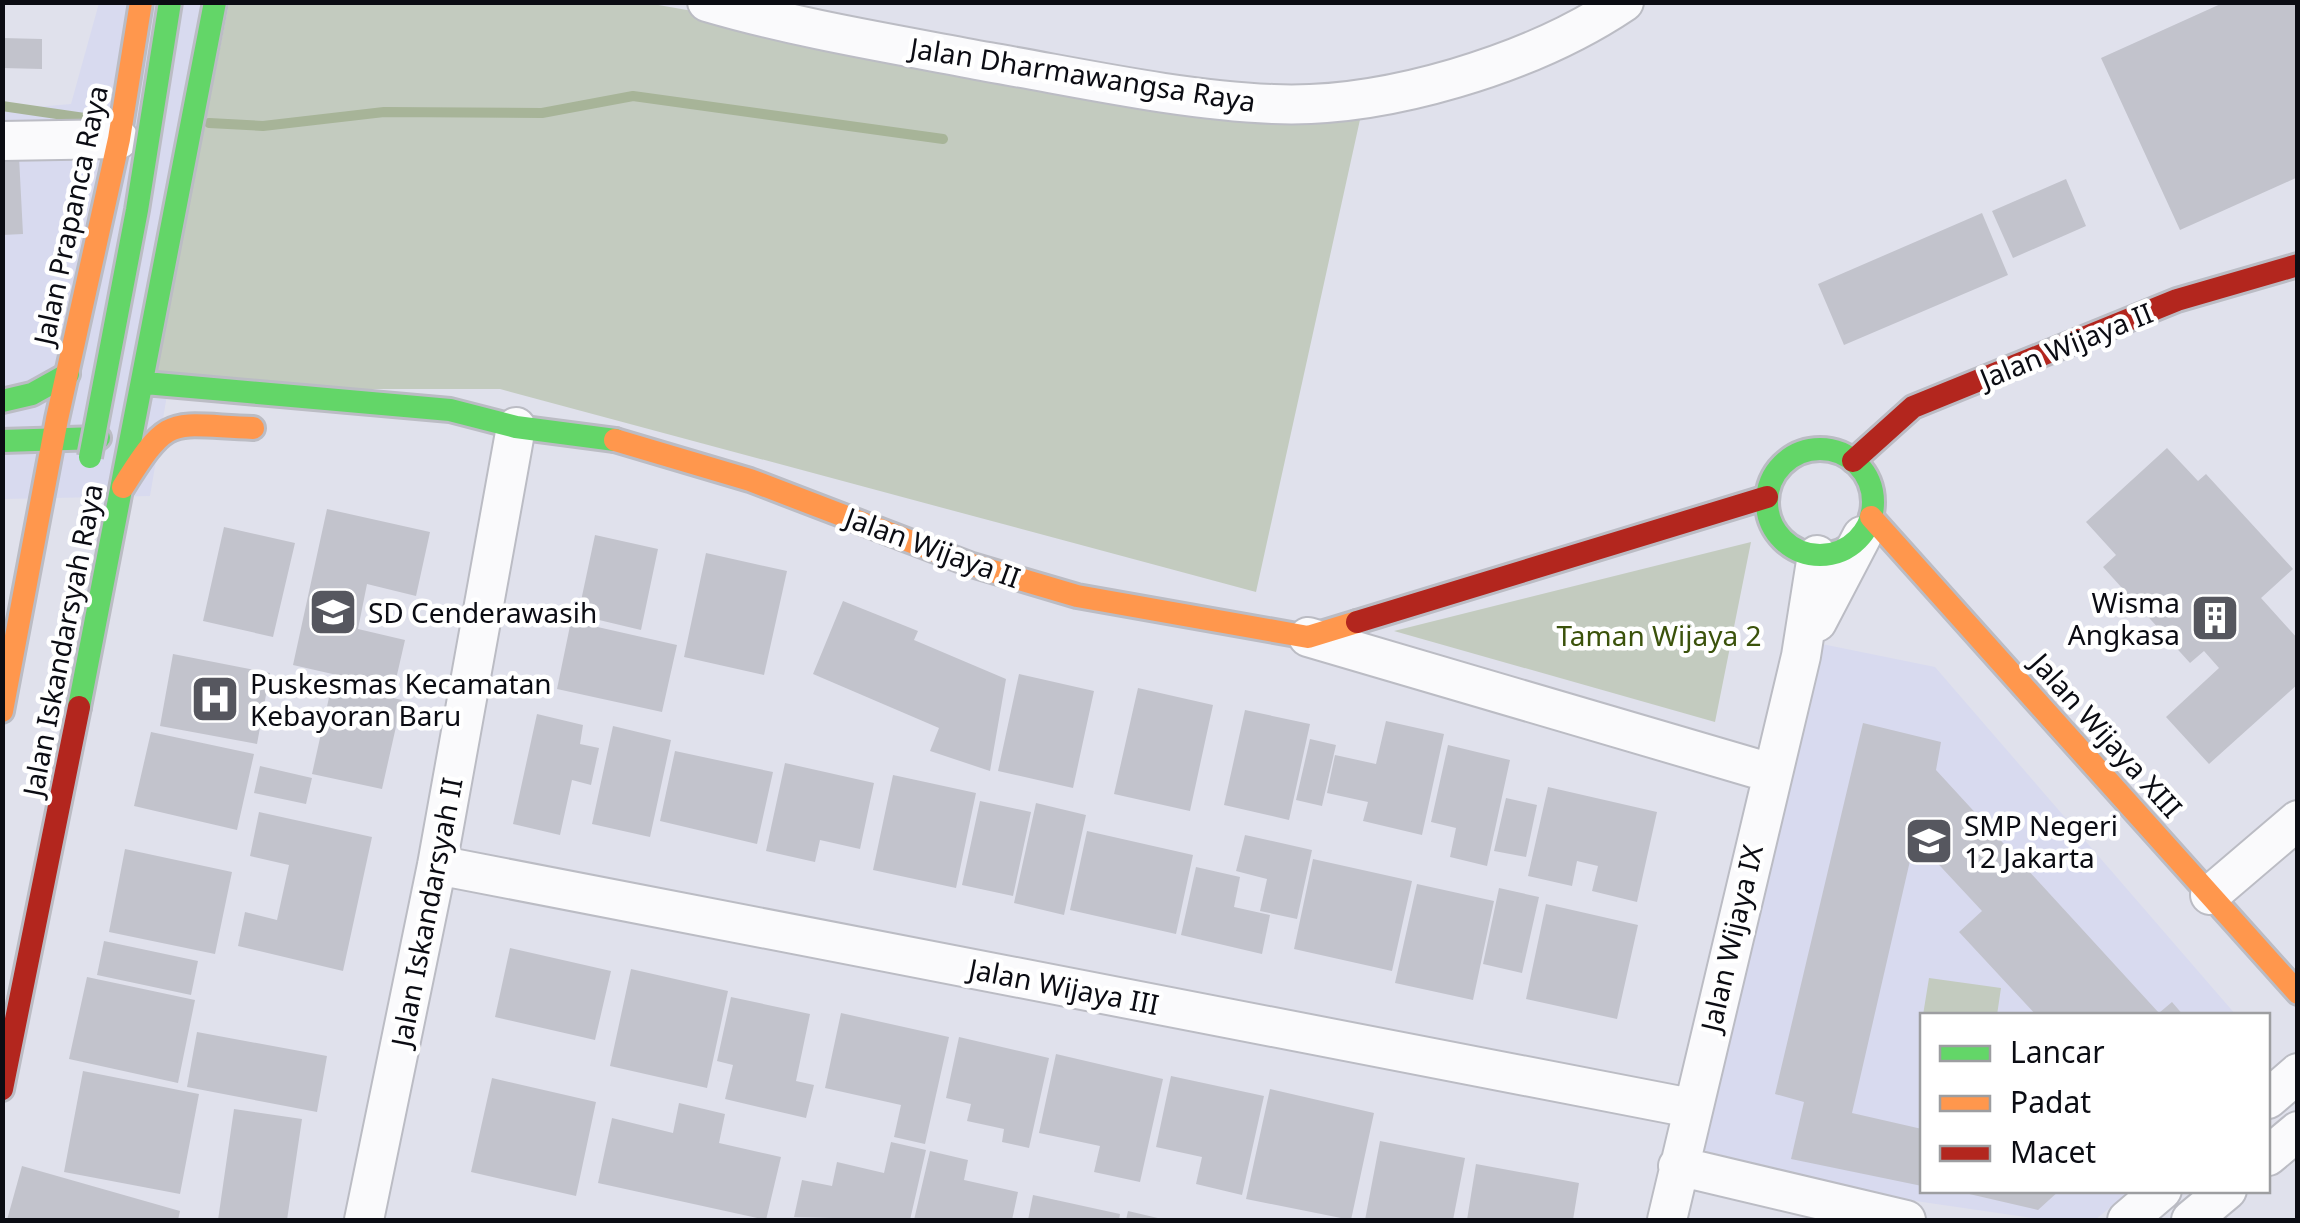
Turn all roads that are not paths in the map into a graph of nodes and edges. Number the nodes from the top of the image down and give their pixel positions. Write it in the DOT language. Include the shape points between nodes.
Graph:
graph roads {
  1 [pos="141,2"];
  2 [pos="170,2"];
  3 [pos="215,2"];
  4 [pos="707,2"];
  5 [pos="1624,2"];
  6 [pos="119,139"];
  7 [pos="2,140"];
  8 [pos="2296,270"];
  9 [pos="68,374"];
  10 [pos="145,384"];
  11 [pos="2,402"];
  12 [pos="275,428"];
  13 [pos="515,432"];
  14 [pos="454,436"];
  15 [pos="54,438"];
  16 [pos="132,438"];
  17 [pos="2,440"];
  18 [pos="1853,460"];
  19 [pos="86,476"];
  20 [pos="123,487"];
  21 [pos="1767,497"];
  22 [pos="1867,526"];
  23 [pos="1817,555"];
  24 [pos="1308,637"];
  25 [pos="1802,656"];
  26 [pos="2,711"];
  27 [pos="1771,773"];
  28 [pos="2298,820"];
  29 [pos="437,865"];
  30 [pos="2210,895"];
  31 [pos="2298,992"];
  32 [pos="2298,1073"];
  33 [pos="2,1089"];
  34 [pos="2270,1097"];
  35 [pos="1690,1108"];
  36 [pos="2298,1131"];
  37 [pos="2270,1154"];
  38 [pos="1678,1166"];
  39 [pos="2159,1193"];
  40 [pos="2222,1193"];
  41 [pos="372,1219"];
  42 [pos="1667,1220"];
  43 [pos="1906,1220"];
  44 [pos="2128,1220"];
  45 [pos="2190,1220"];
  1 -- 6 [label="street, Jalan Prapanca Raya"];
  2 -- 19 [label="street, bridge"];
  3 -- 10 [label="street"];
  4 -- 5 [label="street, Jalan Dharmawangsa Raya" via="784,24 1016,67 1274,104 1358,98 1462,79"];
  6 -- 7 [label="street"];
  6 -- 9 [label="street, Jalan Prapanca Raya"];
  8 -- 18 [label="street, Jalan Wijaya II" via="2177,300 1913,407"];
  9 -- 11 [label="street"];
  9 -- 15 [label="street, Jalan Prapanca Raya"];
  10 -- 13 [label="street, Jalan Wijaya II" via="450,410"];
  10 -- 16 [label="street"];
  12 -- 20 [label="street" via="176,425 154,437"];
  13 -- 14 [label="street, Jalan Wijaya II"];
  13 -- 24 [label="street, Jalan Wijaya II" via="638,442 972,565 1077,596"];
  13 -- 29 [label="street, Jalan Iskandarsyah II"];
  15 -- 16 [label="street"];
  15 -- 17 [label="street"];
  15 -- 26 [label="street, Jalan Iskandarsyah Raya"];
  16 -- 20 [label="street, Jalan Iskandarsyah Raya"];
  18 -- 21 [label="street" via="1832,450 1803,452 1778,468"];
  18 -- 22 [label="street" via="1870,486"];
  20 -- 33 [label="street, Jalan Iskandarsyah Raya"];
  21 -- 23 [label="street" via="1780,536"];
  21 -- 24 [label="street, Jalan Wijaya II"];
  22 -- 23 [label="street" via="1847,548"];
  22 -- 25 [label="street, Jalan Wijaya IX"];
  22 -- 30 [label="street, Jalan Wijaya XIII"];
  23 -- 25 [label="street, Jalan Wijaya IX"];
  24 -- 27 [label="street, Jalan Wijaya II"];
  25 -- 27 [label="street, Jalan Wijaya IX"];
  27 -- 35 [label="street, Jalan Wijaya IX"];
  28 -- 30 [label="street"];
  29 -- 35 [label="street, Jalan Wijaya III"];
  29 -- 41 [label="street, Jalan Iskandarsyah II"];
  30 -- 31 [label="street, Jalan Wijaya XIII"];
  32 -- 34 [label="street"];
  35 -- 38 [label="street, Jalan Wijaya IX"];
  36 -- 37 [label="street"];
  38 -- 42 [label="street, Jalan Wijaya IX"];
  38 -- 43 [label="street"];
  39 -- 44 [label="street"];
  40 -- 45 [label="street"];
}
